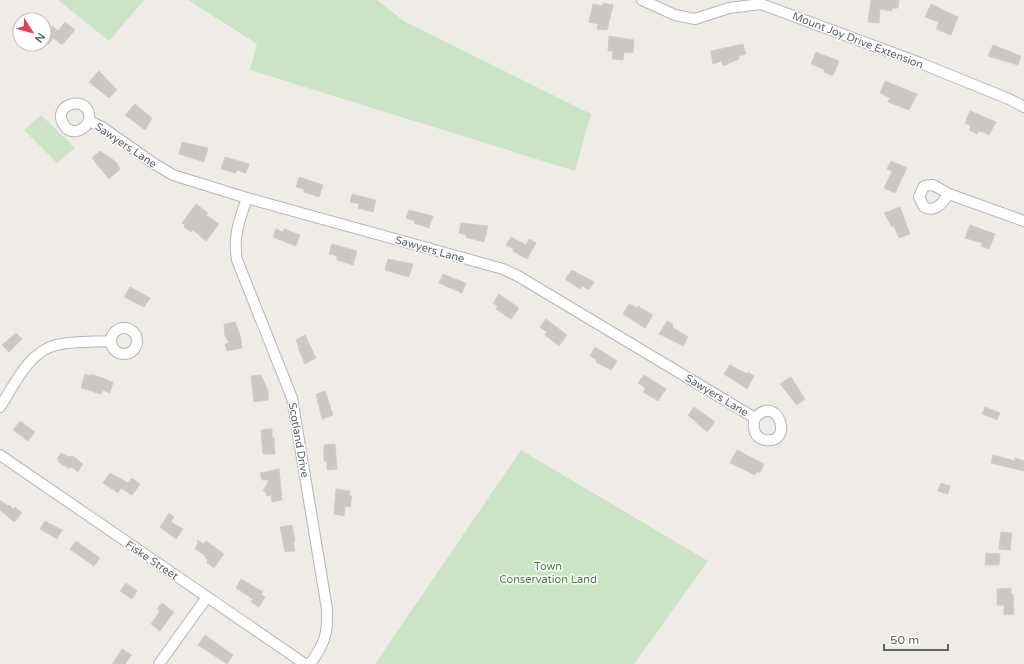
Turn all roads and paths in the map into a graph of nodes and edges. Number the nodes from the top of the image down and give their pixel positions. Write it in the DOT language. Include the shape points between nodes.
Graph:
graph roads {
  1 [pos="642,0"];
  2 [pos="1024,108"];
  3 [pos="89,121"];
  4 [pos="949,194"];
  5 [pos="247,198"];
  6 [pos="1024,221"];
  7 [pos="111,342"];
  8 [pos="0,408"];
  9 [pos="755,418"];
  10 [pos="0,455"];
  11 [pos="207,597"];
  12 [pos="158,664"];
  13 [pos="305,664"];
  14 [pos="310,664"];
  1 -- 2 [label="street, Mount Joy Drive Extension" via="658,9 695,19 729,8 761,4 920,63 1009,99"];
  3 -- 5 [label="street, Sawyers Lane" via="102,127 173,176"];
  4 -- 6 [label="street"];
  5 -- 9 [label="street, Sawyers Lane" via="502,269 525,280"];
  5 -- 14 [label="street, Scotland Drive" via="234,244 237,260 292,398 327,609 328,628 325,640"];
  7 -- 8 [label="street" via="64,343 45,350 28,363"];
  10 -- 11 [label="street, Fiske Street"];
  11 -- 12 [label="street"];
  11 -- 13 [label="street, Fiske Street"];
}
